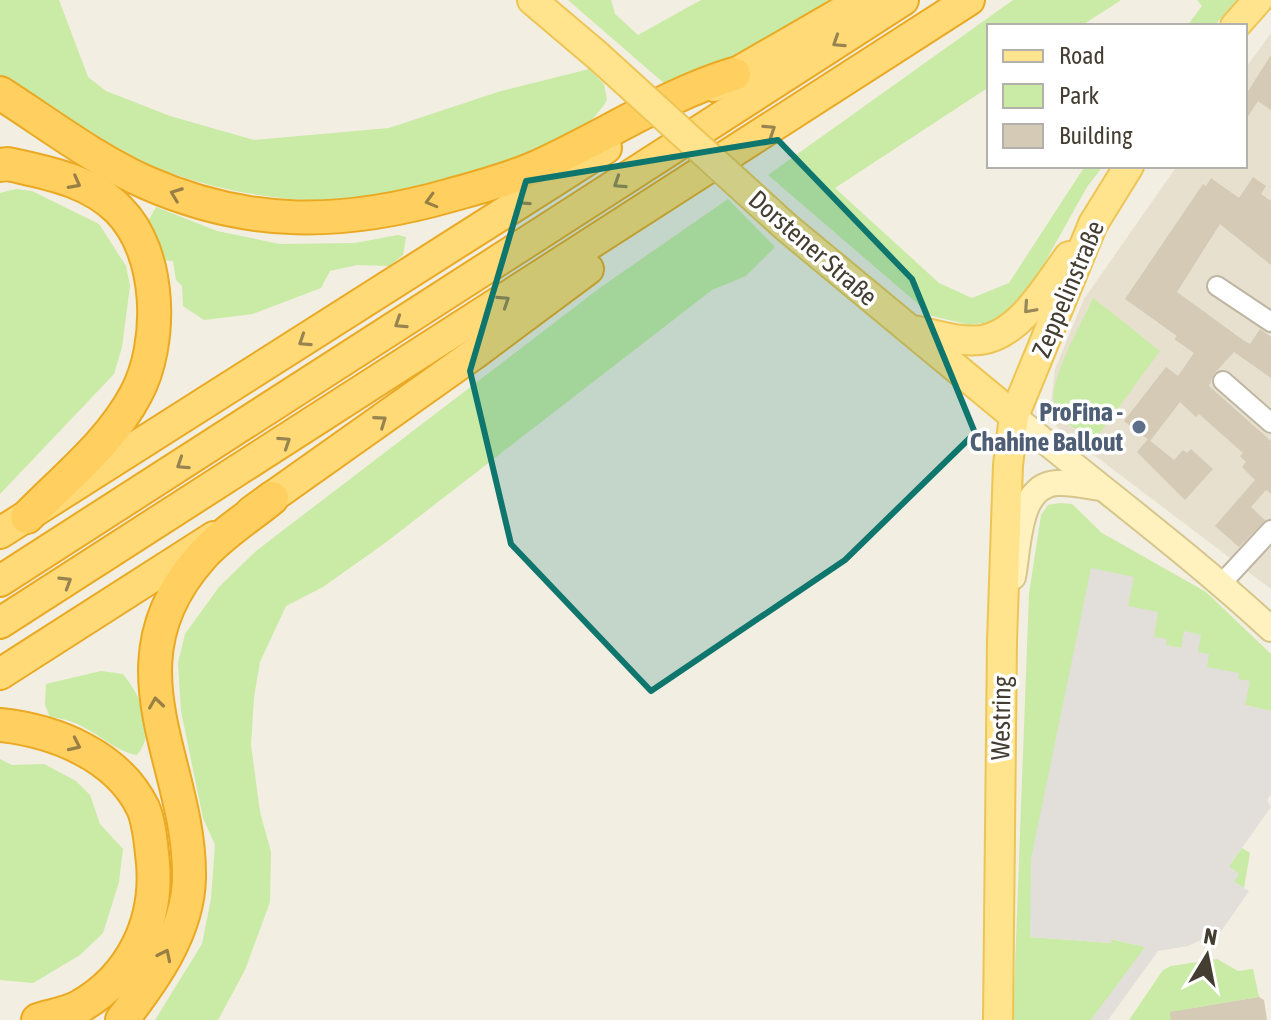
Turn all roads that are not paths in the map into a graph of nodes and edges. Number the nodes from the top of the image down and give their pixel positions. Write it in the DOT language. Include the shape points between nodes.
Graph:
graph roads {
  1 [pos="532,0"];
  2 [pos="863,0"];
  3 [pos="903,0"];
  4 [pos="969,0"];
  5 [pos="1258,0"];
  6 [pos="1237,24"];
  7 [pos="734,74"];
  8 [pos="0,93"];
  9 [pos="0,165"];
  10 [pos="1128,168"];
  11 [pos="695,179"];
  12 [pos="1093,224"];
  13 [pos="1217,286"];
  14 [pos="1271,322"];
  15 [pos="908,329"];
  16 [pos="1223,381"];
  17 [pos="1014,416"];
  18 [pos="1271,423"];
  19 [pos="1101,488"];
  20 [pos="272,498"];
  21 [pos="13,525"];
  22 [pos="1271,530"];
  23 [pos="0,581"];
  24 [pos="1222,583"];
  25 [pos="0,623"];
  26 [pos="1271,629"];
  27 [pos="1002,641"];
  28 [pos="0,674"];
  29 [pos="0,725"];
  30 [pos="38,1020"];
  31 [pos="122,1020"];
  32 [pos="998,1020"];
  1 -- 15 [label="main road, Dorstener Straße, bridge"];
  2 -- 7 [label="highway"];
  3 -- 23 [label="highway, one-way"];
  11 -- 4 [label="highway, one-way"];
  5 -- 6 [label="main road"];
  7 -- 8 [label="highway, one-way" via="695,86 505,179 420,204 327,220 279,219 184,198 119,168"];
  7 -- 21 [label="highway, one-way" via="580,163"];
  9 -- 21 [label="highway, one-way" via="70,178 120,210 142,247 156,323 137,393 123,415 100,444"];
  10 -- 12 [label="main road, Zeppelinstraße"];
  20 -- 11 [label="highway, one-way" via="509,328"];
  25 -- 11 [label="highway, one-way"];
  12 -- 15 [label="main road, one-way" via="1011,327 973,340"];
  12 -- 17 [label="main road, Zeppelinstraße"];
  13 -- 14 [label="street"];
  15 -- 17 [label="main road, Dorstener Straße"];
  16 -- 18 [label="street"];
  17 -- 19 [label="main road, Dorstener Straße"];
  17 -- 27 [label="main road, Westring"];
  19 -- 24 [label="main road, Dorstener Straße"];
  19 -- 27 [label="main road, Dorstener Straße" via="1055,483 1039,488 1027,502"];
  20 -- 28 [label="highway"];
  31 -- 20 [label="highway, one-way" via="167,952 182,917 189,879 154,693 163,624 201,556"];
  22 -- 24 [label="street"];
  24 -- 26 [label="main road, Dorstener Straße"];
  27 -- 32 [label="main road, Westring"];
  29 -- 30 [label="highway, one-way" via="32,729 92,754 143,809 151,845 149,924 131,957 110,985 77,1008"];
}
